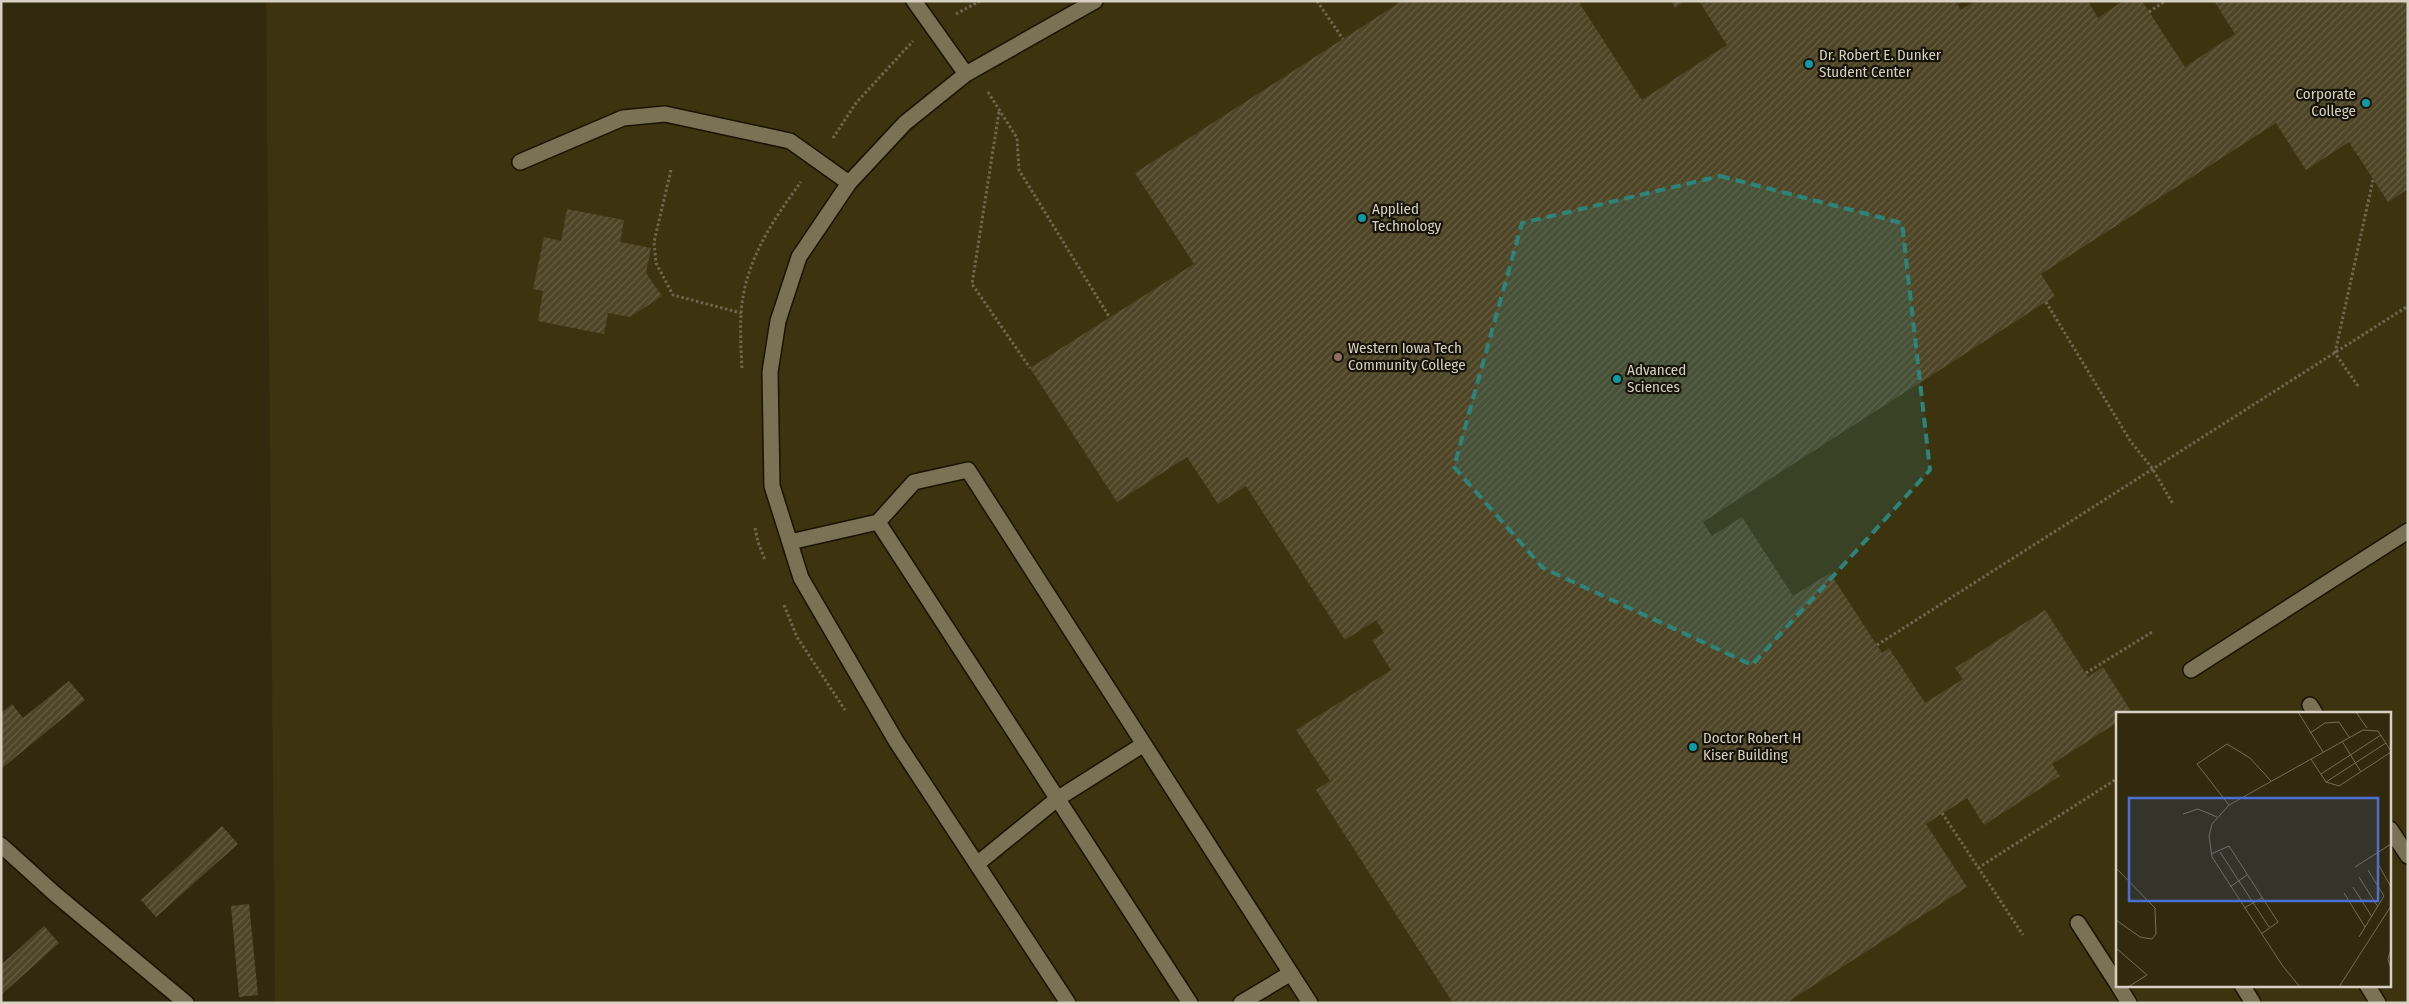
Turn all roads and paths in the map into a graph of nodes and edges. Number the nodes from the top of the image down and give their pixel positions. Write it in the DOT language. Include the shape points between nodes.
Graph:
graph roads {
  1 [pos="914,1"];
  2 [pos="980,1"];
  3 [pos="1095,1"];
  4 [pos="1317,1"];
  5 [pos="2165,1"];
  6 [pos="2149,12"];
  7 [pos="933,28"];
  8 [pos="1343,39"];
  9 [pos="970,72"];
  10 [pos="1000,110"];
  11 [pos="818,159"];
  12 [pos="520,162"];
  13 [pos="671,170"];
  14 [pos="2373,180"];
  15 [pos="849,183"];
  16 [pos="2046,302"];
  17 [pos="2408,306"];
  18 [pos="741,313"];
  19 [pos="1110,318"];
  20 [pos="2335,353"];
  21 [pos="1030,368"];
  22 [pos="742,377"];
  23 [pos="2358,386"];
  24 [pos="2152,468"];
  25 [pos="2173,504"];
  26 [pos="878,522"];
  27 [pos="755,525"];
  28 [pos="2408,531"];
  29 [pos="790,542"];
  30 [pos="769,568"];
  31 [pos="783,602"];
  32 [pos="2152,632"];
  33 [pos="1877,645"];
  34 [pos="2191,670"];
  35 [pos="2086,673"];
  36 [pos="846,712"];
  37 [pos="1144,744"];
  38 [pos="2116,779"];
  39 [pos="1057,798"];
  40 [pos="1942,813"];
  41 [pos="2392,832"];
  42 [pos="1,845"];
  43 [pos="2408,856"];
  44 [pos="977,864"];
  45 [pos="1978,868"];
  46 [pos="2078,923"];
  47 [pos="2024,935"];
  48 [pos="1291,973"];
  49 [pos="2116,982"];
  50 [pos="2119,986"];
  51 [pos="2243,986"];
  52 [pos="2368,986"];
  53 [pos="186,1003"];
  54 [pos="1068,1003"];
  55 [pos="1190,1003"];
  56 [pos="1241,1003"];
  57 [pos="1310,1003"];
  58 [pos="2129,1003"];
  59 [pos="2253,1003"];
  60 [pos="2378,1003"];
  1 -- 7 [label="street"];
  2 -- 7 [label="path"];
  3 -- 9 [label="street"];
  4 -- 8 [label="path"];
  5 -- 6 [label="path"];
  7 -- 9 [label="street"];
  7 -- 11 [label="path" via="908,44 856,103"];
  9 -- 10 [label="path"];
  9 -- 15 [label="street" via="905,123"];
  10 -- 19 [label="path" via="1017,138 1019,170"];
  10 -- 21 [label="path" via="972,284"];
  11 -- 12 [label="street" via="790,141 665,114 623,118"];
  11 -- 15 [label="street"];
  11 -- 18 [label="path" via="764,235 747,277"];
  13 -- 18 [label="path" via="654,242 656,263 673,295"];
  14 -- 20 [label="path"];
  15 -- 29 [label="street" via="799,257 778,321 770,372 772,486"];
  16 -- 24 [label="path" via="2131,442"];
  17 -- 20 [label="path"];
  18 -- 22 [label="path"];
  20 -- 23 [label="path"];
  20 -- 24 [label="path"];
  24 -- 25 [label="path"];
  24 -- 33 [label="path"];
  26 -- 29 [label="street"];
  26 -- 37 [label="street" via="914,482 968,470"];
  26 -- 39 [label="street"];
  27 -- 30 [label="path"];
  28 -- 34 [label="street"];
  29 -- 44 [label="street" via="806,587 896,741"];
  31 -- 36 [label="path" via="797,637"];
  32 -- 35 [label="path"];
  37 -- 39 [label="street"];
  37 -- 48 [label="street"];
  38 -- 45 [label="path"];
  39 -- 44 [label="street"];
  39 -- 55 [label="street"];
  40 -- 45 [label="path"];
  41 -- 43 [label="street"];
  42 -- 53 [label="street"];
  44 -- 54 [label="street"];
  45 -- 47 [label="path"];
  46 -- 49 [label="street"];
  48 -- 56 [label="street"];
  48 -- 57 [label="street"];
  50 -- 58 [label="street"];
  51 -- 59 [label="street"];
  52 -- 60 [label="street"];
}
